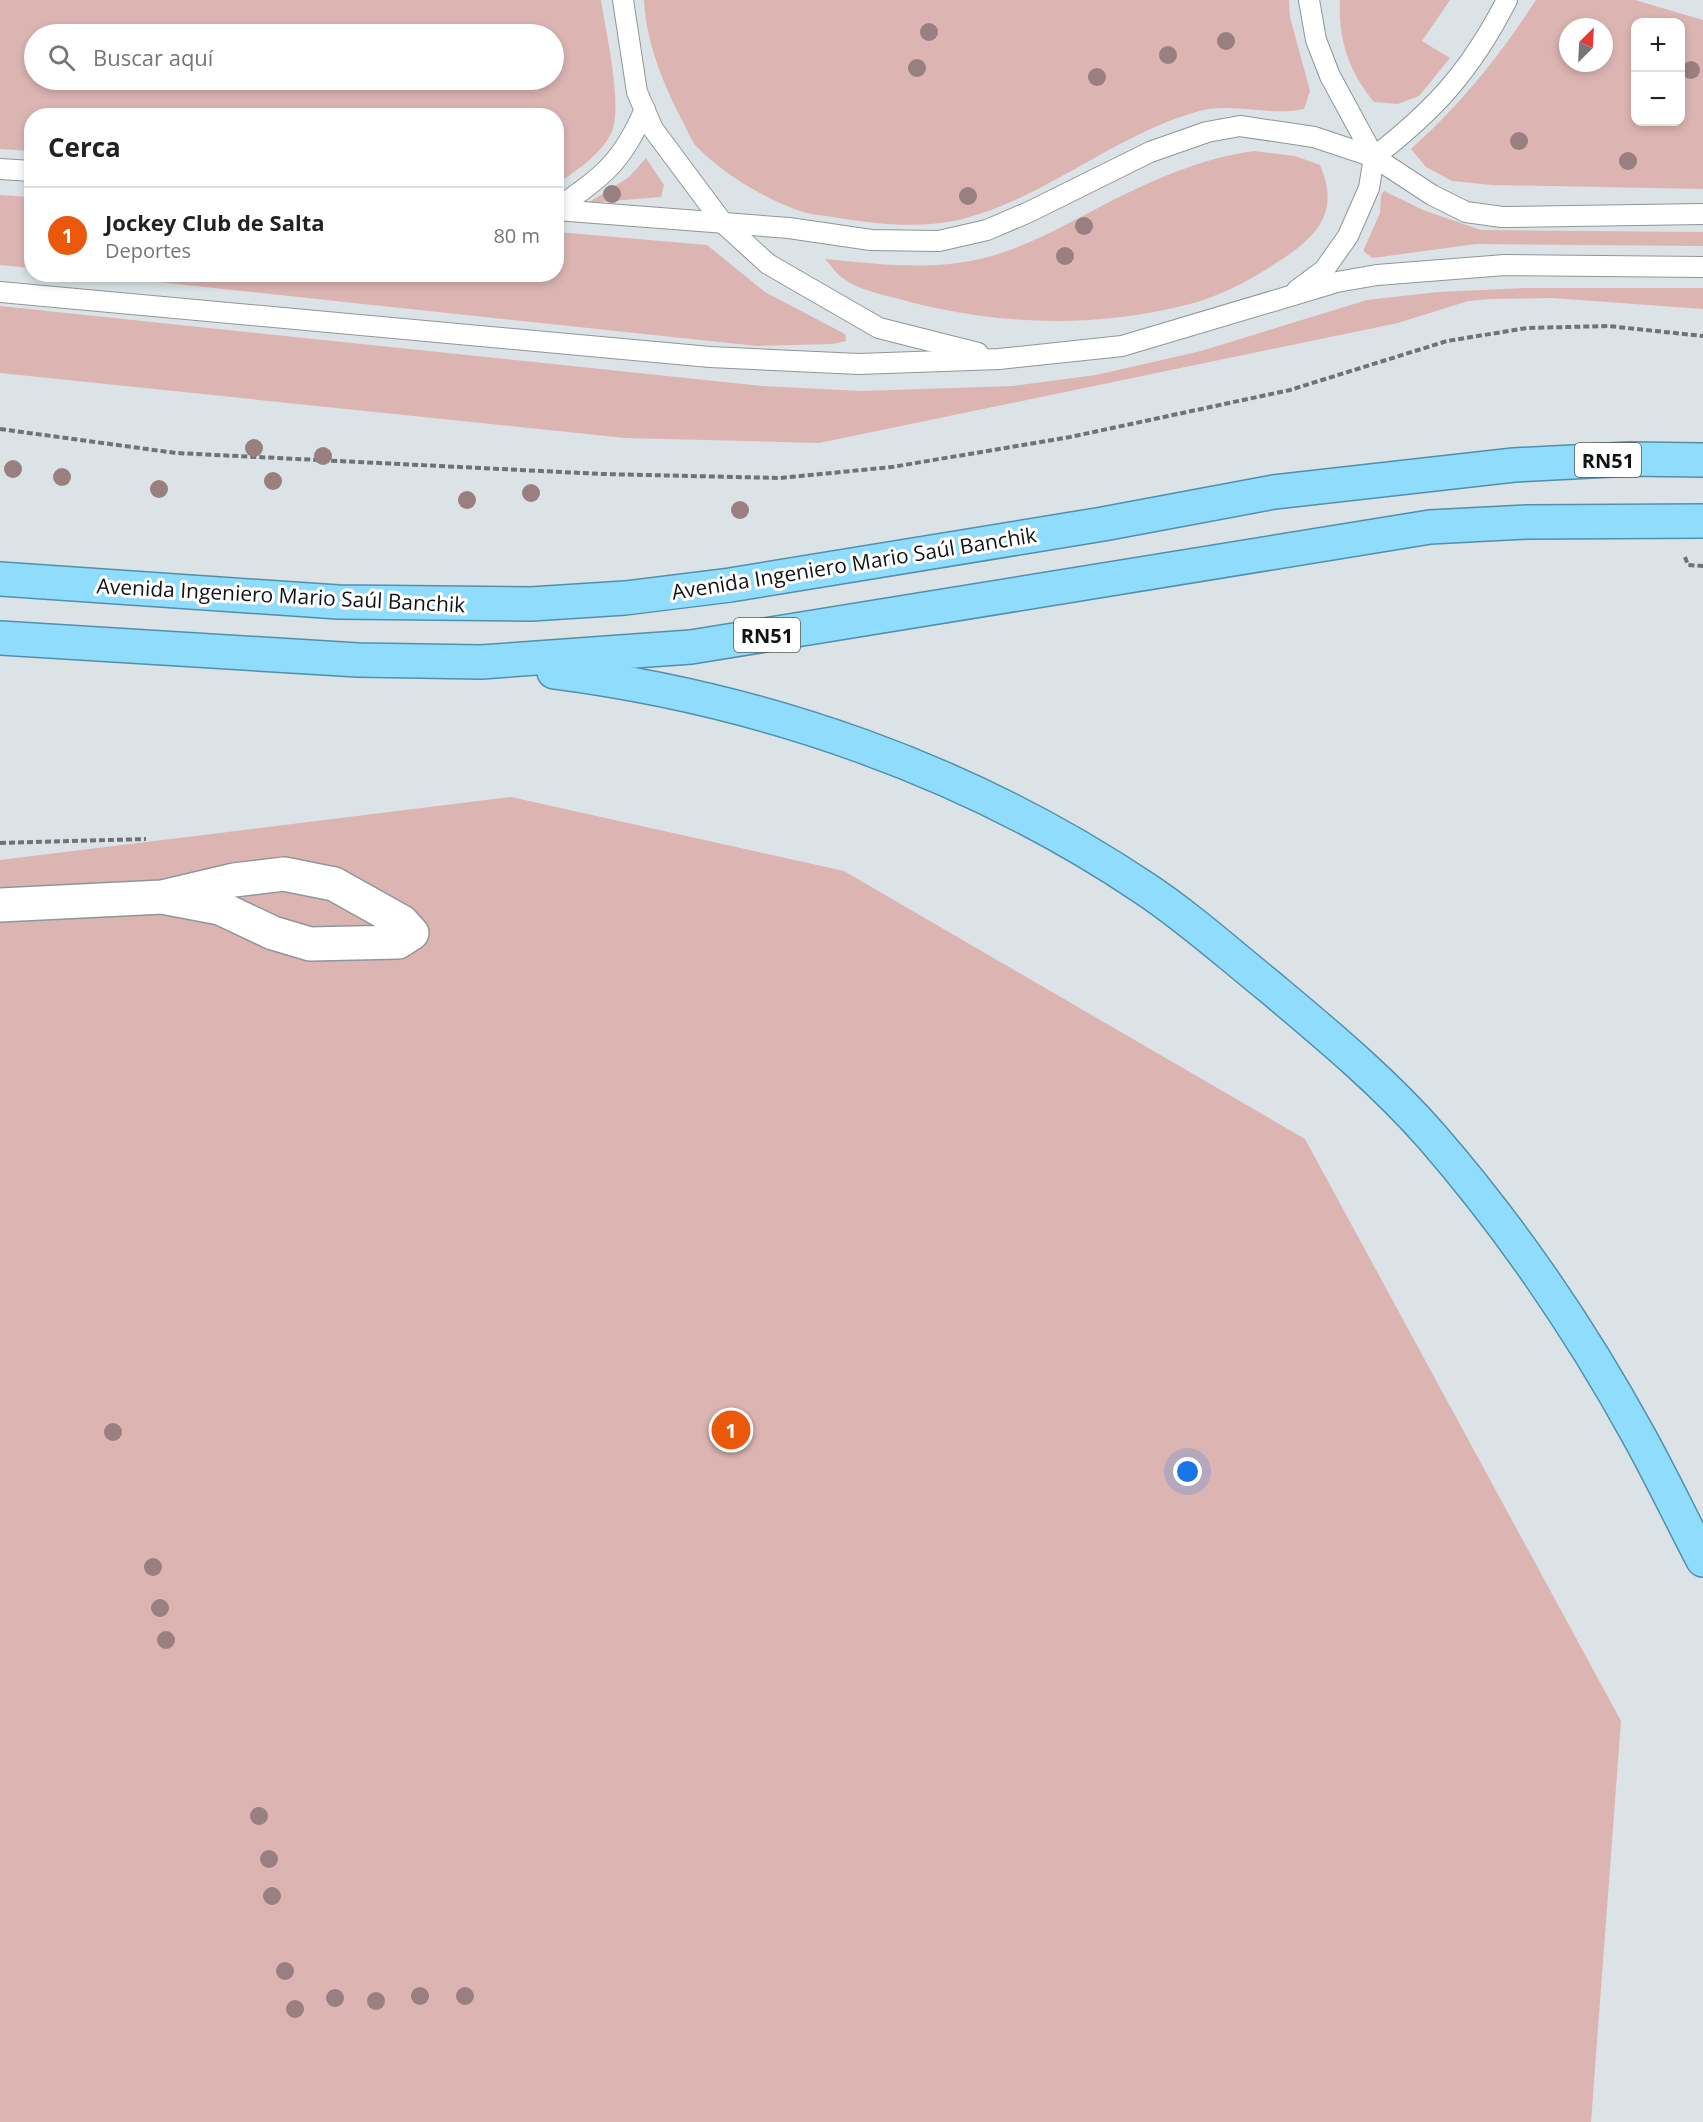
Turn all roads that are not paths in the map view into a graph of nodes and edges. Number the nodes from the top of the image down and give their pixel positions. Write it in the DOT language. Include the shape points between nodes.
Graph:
graph roads {
  1 [pos="623,0"];
  2 [pos="1309,0"];
  3 [pos="1507,0"];
  4 [pos="645,109"];
  5 [pos="1374,157"];
  6 [pos="0,169"];
  7 [pos="24,170"];
  8 [pos="564,204"];
  9 [pos="564,211"];
  10 [pos="1703,213"];
  11 [pos="723,223"];
  12 [pos="1703,267"];
  13 [pos="0,292"];
  14 [pos="1287,297"];
  15 [pos="999,359"];
  16 [pos="1703,460"];
  17 [pos="1703,521"];
  18 [pos="0,579"];
  19 [pos="0,638"];
  20 [pos="481,662"];
  21 [pos="162,897"];
  22 [pos="0,905"];
  23 [pos="1703,1560"];
  1 -- 4 [label="lane" via="638,92"];
  2 -- 5 [label="lane" via="1316,40 1330,76"];
  3 -- 5 [label="lane" via="1470,65 1412,128"];
  4 -- 8 [label="lane" via="631,142 614,163"];
  4 -- 11 [label="lane" via="653,129"];
  5 -- 10 [label="lane" via="1466,212 1502,217"];
  5 -- 11 [label="lane" via="1314,137 1240,126 1206,132 1150,152 1019,217 987,230 939,241 870,240"];
  5 -- 14 [label="lane" via="1369,188 1348,236 1324,270"];
  6 -- 7 [label="lane"];
  9 -- 11 [label="lane"];
  11 -- 15 [label="lane" via="768,264 879,328"];
  12 -- 14 [label="lane" via="1505,265 1377,275"];
  13 -- 15 [label="lane" via="710,357 859,364"];
  14 -- 15 [label="lane" via="1122,346"];
  16 -- 18 [label="highway, Avenida Ingeniero Mario Saúl Banchik / RN51" via="1514,465 1274,492 1103,524 626,598 531,604 350,602"];
  17 -- 20 [label="highway, RN51" via="1430,527 691,647"];
  19 -- 20 [label="highway, RN51" via="358,660"];
  20 -- 23 [label="highway" via="667,689 846,741 919,766 988,800 1146,889 1364,1068 1432,1136 1570,1323 1641,1439"];
  21 -- 21 [label="street" via="220,908 273,933 310,944 398,942 412,933 402,922 334,884 284,874 234,880"];
  21 -- 22 [label="street"];
}
